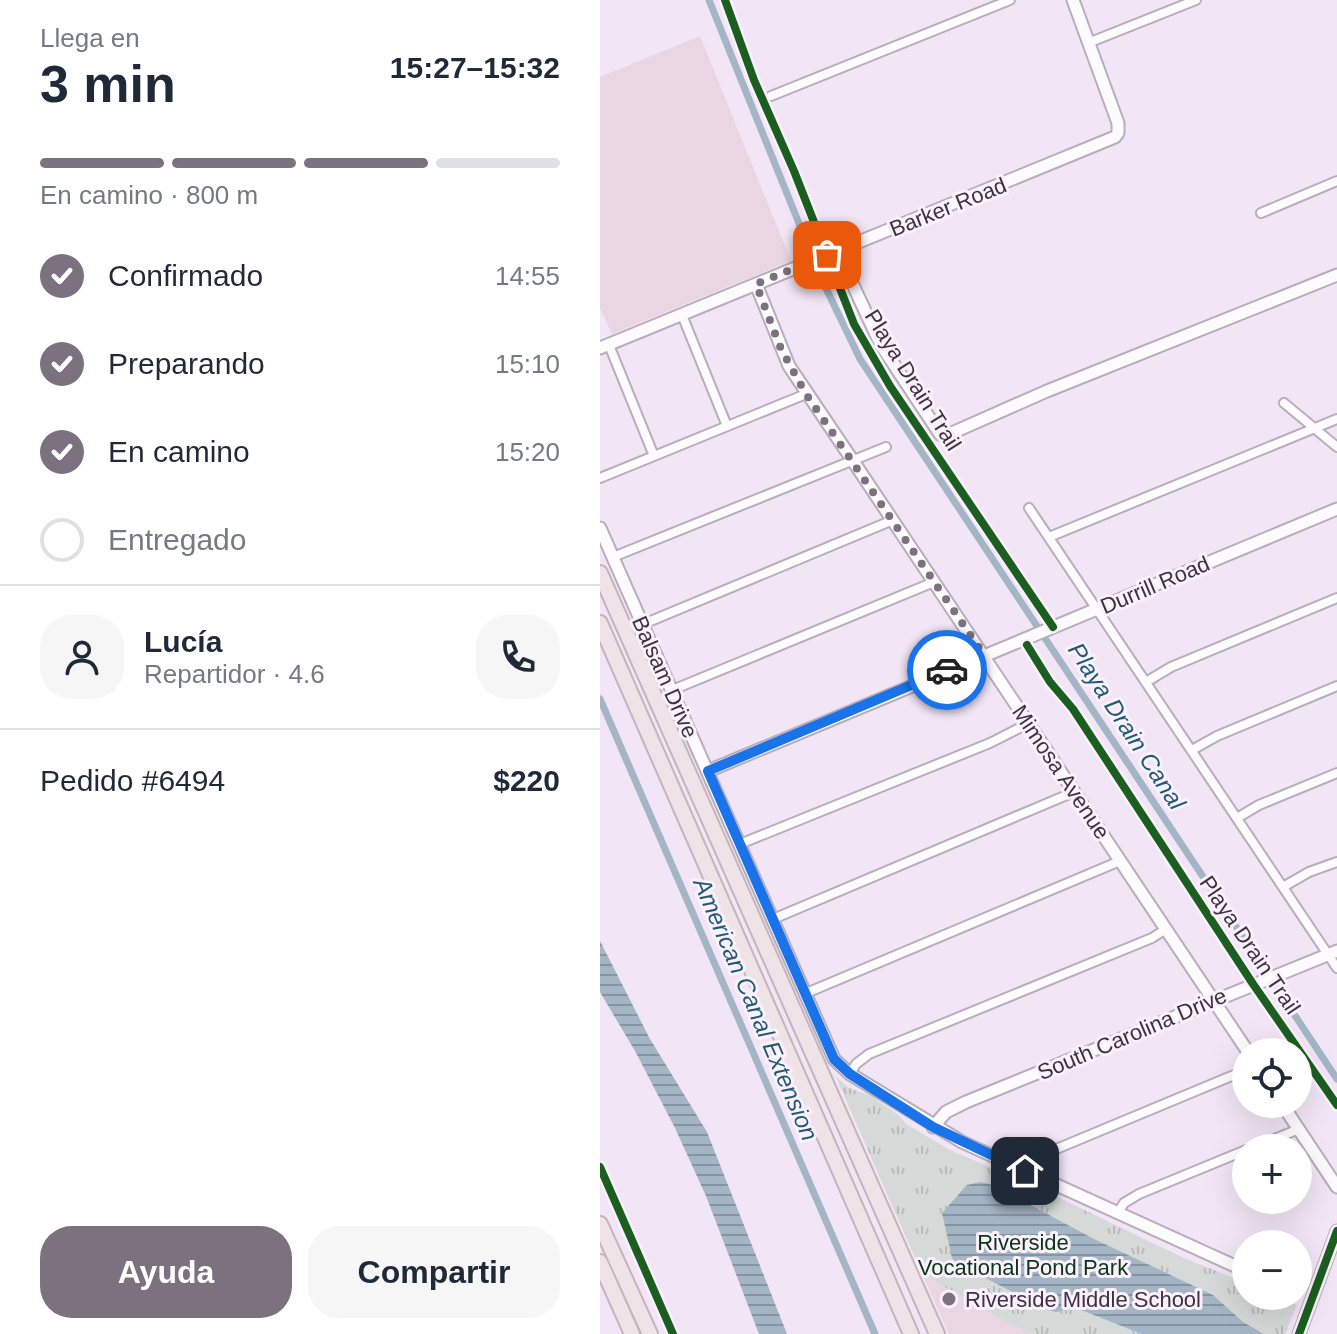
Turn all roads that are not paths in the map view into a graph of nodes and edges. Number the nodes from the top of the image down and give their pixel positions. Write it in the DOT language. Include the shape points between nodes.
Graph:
graph roads {
  1 [pos="1010,0"];
  2 [pos="1073,0"];
  3 [pos="1196,0"];
  4 [pos="1088,43"];
  5 [pos="771,96"];
  6 [pos="1337,181"];
  7 [pos="1261,213"];
  8 [pos="837,251"];
  9 [pos="1337,275"];
  10 [pos="756,284"];
  11 [pos="682,315"];
  12 [pos="604,346"];
  13 [pos="806,394"];
  14 [pos="1284,403"];
  15 [pos="1337,419"];
  16 [pos="727,426"];
  17 [pos="1315,429"];
  18 [pos="886,447"];
  19 [pos="1337,447"];
  20 [pos="654,456"];
  21 [pos="853,461"];
  22 [pos="600,478"];
  23 [pos="1029,508"];
  24 [pos="1337,509"];
  25 [pos="893,520"];
  26 [pos="600,528"];
  27 [pos="1049,537"];
  28 [pos="613,557"];
  29 [pos="600,573"];
  30 [pos="934,582"];
  31 [pos="1337,598"];
  32 [pos="1097,609"];
  33 [pos="600,623"];
  34 [pos="641,625"];
  35 [pos="984,655"];
  36 [pos="1146,682"];
  37 [pos="1337,686"];
  38 [pos="670,691"];
  39 [pos="1029,723"];
  40 [pos="1192,750"];
  41 [pos="708,771"];
  42 [pos="1337,773"];
  43 [pos="1074,792"];
  44 [pos="1237,818"];
  45 [pos="740,844"];
  46 [pos="1120,861"];
  47 [pos="1337,862"];
  48 [pos="1283,887"];
  49 [pos="773,919"];
  50 [pos="1166,929"];
  51 [pos="1333,953"];
  52 [pos="1337,968"];
  53 [pos="804,994"];
  54 [pos="1213,1000"];
  55 [pos="1239,1038"];
  56 [pos="850,1074"];
  57 [pos="1232,1076"];
  58 [pos="1292,1118"];
  59 [pos="933,1127"];
  60 [pos="1299,1129"];
  61 [pos="1287,1134"];
  62 [pos="1232,1156"];
  63 [pos="1025,1171"];
  64 [pos="1337,1187"];
  65 [pos="1117,1214"];
  66 [pos="600,1224"];
  67 [pos="1337,1231"];
  68 [pos="600,1262"];
  69 [pos="1232,1265"];
  70 [pos="1312,1298"];
  71 [pos="1308,1310"];
  72 [pos="909,1330"];
  73 [pos="937,1331"];
  74 [pos="632,1334"];
  75 [pos="650,1334"];
  76 [pos="1299,1334"];
  1 -- 5 [label="street"];
  2 -- 4 [label="street, Barker Road"];
  3 -- 4 [label="street"];
  4 -- 8 [label="street, Barker Road" via="1118,123 1115,137"];
  6 -- 7 [label="street"];
  8 -- 9 [label="street" via="881,345 946,436"];
  8 -- 10 [label="street, Barker Road"];
  10 -- 11 [label="street, Barker Road"];
  10 -- 13 [label="street, Mimosa Avenue" via="781,349"];
  11 -- 12 [label="street, Barker Road"];
  11 -- 16 [label="street"];
  12 -- 20 [label="street"];
  13 -- 16 [label="street"];
  13 -- 21 [label="street, Mimosa Avenue"];
  14 -- 17 [label="street"];
  15 -- 17 [label="street"];
  16 -- 20 [label="street"];
  17 -- 19 [label="street"];
  17 -- 27 [label="street"];
  18 -- 21 [label="street"];
  20 -- 22 [label="street"];
  21 -- 25 [label="street, Mimosa Avenue"];
  21 -- 28 [label="street"];
  23 -- 27 [label="street"];
  24 -- 32 [label="street, Durrill Road"];
  25 -- 30 [label="street, Mimosa Avenue"];
  25 -- 34 [label="street"];
  26 -- 28 [label="street, Balsam Drive"];
  27 -- 32 [label="street"];
  28 -- 34 [label="street, Balsam Drive"];
  29 -- 73 [label="highway"];
  30 -- 35 [label="street, Mimosa Avenue"];
  30 -- 38 [label="street"];
  31 -- 36 [label="street"];
  32 -- 35 [label="street, Durrill Road"];
  32 -- 36 [label="street"];
  33 -- 72 [label="highway"];
  34 -- 38 [label="street, Balsam Drive"];
  35 -- 39 [label="street, Mimosa Avenue"];
  35 -- 41 [label="street, Durrill Road"];
  36 -- 40 [label="street"];
  37 -- 40 [label="street"];
  38 -- 41 [label="street, Balsam Drive"];
  39 -- 43 [label="street, Mimosa Avenue"];
  39 -- 45 [label="street"];
  40 -- 44 [label="street"];
  41 -- 45 [label="street, Balsam Drive"];
  42 -- 44 [label="street"];
  43 -- 46 [label="street, Mimosa Avenue"];
  43 -- 49 [label="street"];
  44 -- 48 [label="street"];
  45 -- 49 [label="street, Balsam Drive"];
  46 -- 50 [label="street, Mimosa Avenue"];
  46 -- 53 [label="street"];
  47 -- 48 [label="street"];
  48 -- 51 [label="street"];
  49 -- 53 [label="street, Balsam Drive"];
  50 -- 54 [label="street, Mimosa Avenue"];
  50 -- 56 [label="street" via="869,1054"];
  51 -- 52 [label="street"];
  51 -- 54 [label="street, South Carolina Drive"];
  53 -- 56 [label="street, Balsam Drive" via="828,1051"];
  54 -- 55 [label="street, Mimosa Avenue"];
  54 -- 59 [label="street, South Carolina Drive" via="966,1102 946,1112"];
  56 -- 59 [label="street, Balsam Drive"];
  57 -- 63 [label="street" via="1037,1157"];
  58 -- 60 [label="street"];
  59 -- 63 [label="street, Balsam Drive"];
  60 -- 61 [label="street"];
  60 -- 64 [label="street"];
  62 -- 65 [label="street" via="1139,1194"];
  63 -- 65 [label="street, Balsam Drive"];
  65 -- 69 [label="street, Balsam Drive"];
  66 -- 75 [label="highway"];
  67 -- 70 [label="street"];
  68 -- 74 [label="highway"];
  71 -- 76 [label="street"];
}
